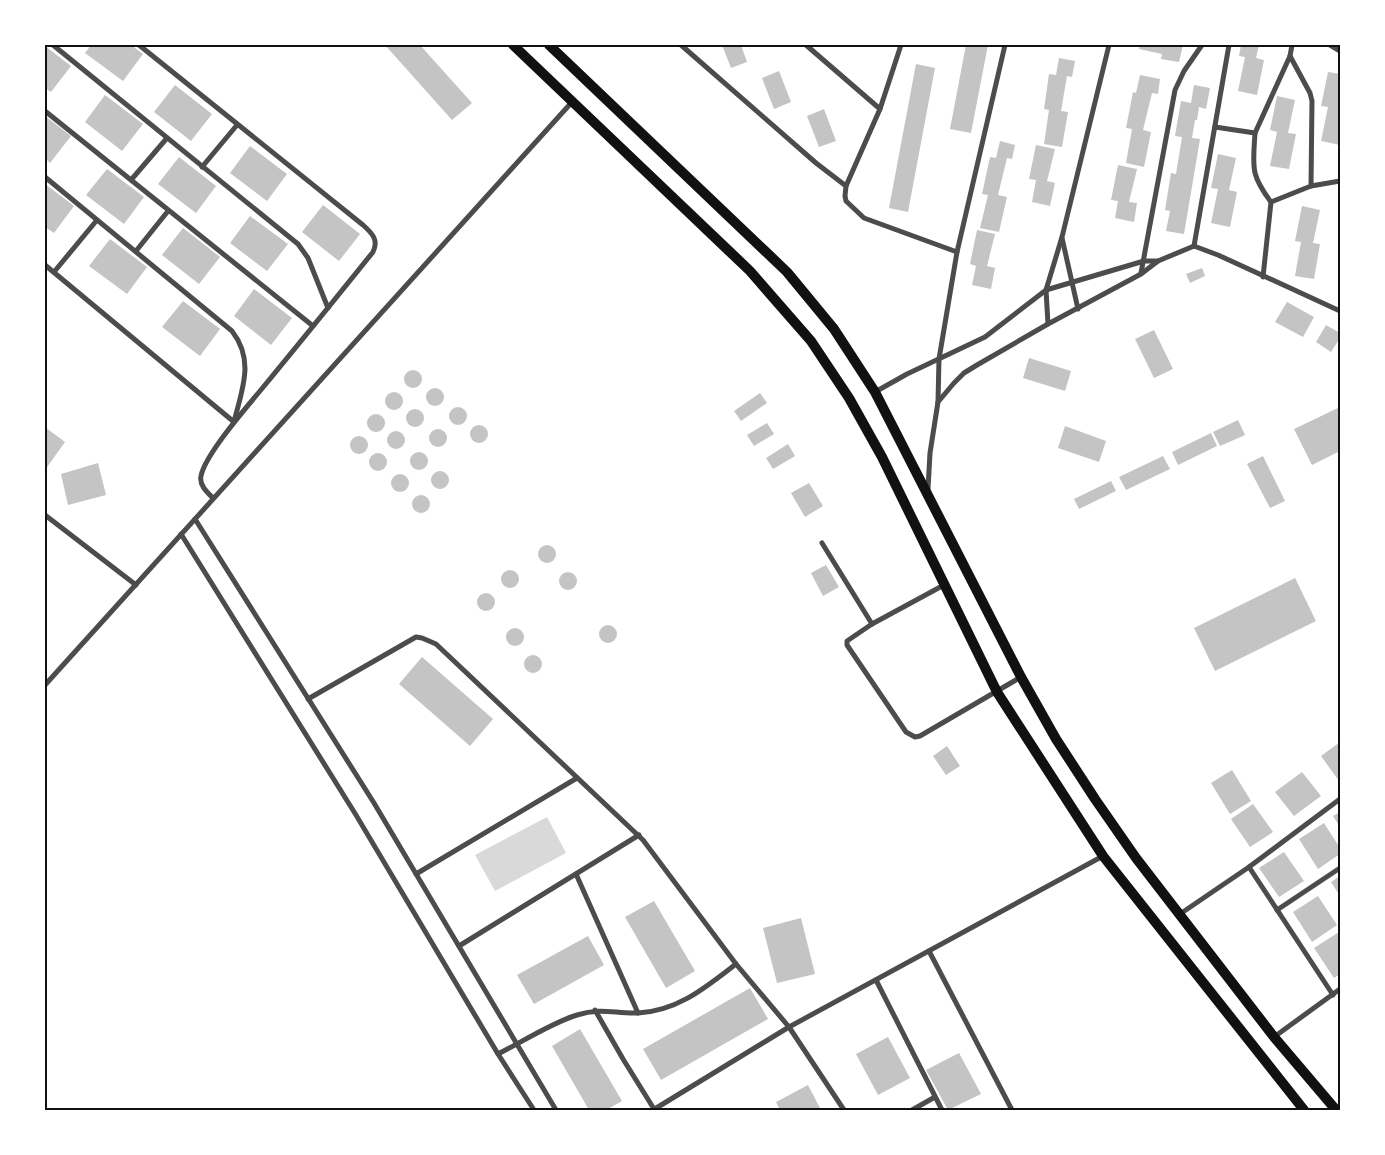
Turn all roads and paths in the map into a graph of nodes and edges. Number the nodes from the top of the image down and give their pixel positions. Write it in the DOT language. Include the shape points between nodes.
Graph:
graph roads {
  1 [pos="53,45"];
  2 [pos="139,45"];
  3 [pos="513,45"];
  4 [pos="549,45"];
  5 [pos="681,45"];
  6 [pos="806,45"];
  7 [pos="901,45"];
  8 [pos="1005,45"];
  9 [pos="1109,45"];
  10 [pos="1202,45"];
  11 [pos="1229,45"];
  12 [pos="1292,45"];
  13 [pos="1330,45"];
  14 [pos="1340,51"];
  15 [pos="1290,56"];
  16 [pos="572,102"];
  17 [pos="880,109"];
  18 [pos="45,111"];
  19 [pos="237,124"];
  20 [pos="1215,127"];
  21 [pos="1255,133"];
  22 [pos="168,138"];
  23 [pos="202,167"];
  24 [pos="45,177"];
  25 [pos="132,180"];
  26 [pos="1340,181"];
  27 [pos="846,186"];
  28 [pos="1311,186"];
  29 [pos="1271,202"];
  30 [pos="168,211"];
  31 [pos="97,220"];
  32 [pos="1062,237"];
  33 [pos="1194,246"];
  34 [pos="136,251"];
  35 [pos="957,252"];
  36 [pos="1144,261"];
  37 [pos="1158,261"];
  38 [pos="45,265"];
  39 [pos="54,272"];
  40 [pos="1141,274"];
  41 [pos="1263,277"];
  42 [pos="1072,282"];
  43 [pos="1046,290"];
  44 [pos="328,308"];
  45 [pos="1078,309"];
  46 [pos="1340,311"];
  47 [pos="1048,324"];
  48 [pos="313,326"];
  49 [pos="939,359"];
  50 [pos="876,392"];
  51 [pos="938,402"];
  52 [pos="234,422"];
  53 [pos="928,494"];
  54 [pos="213,498"];
  55 [pos="45,515"];
  56 [pos="195,518"];
  57 [pos="181,534"];
  58 [pos="822,542"];
  59 [pos="136,585"];
  60 [pos="944,585"];
  61 [pos="872,624"];
  62 [pos="1020,677"];
  63 [pos="45,685"];
  64 [pos="998,692"];
  65 [pos="308,699"];
  66 [pos="578,778"];
  67 [pos="1340,799"];
  68 [pos="639,835"];
  69 [pos="1103,856"];
  70 [pos="1249,867"];
  71 [pos="1340,868"];
  72 [pos="416,874"];
  73 [pos="576,874"];
  74 [pos="1278,910"];
  75 [pos="1180,914"];
  76 [pos="459,946"];
  77 [pos="929,951"];
  78 [pos="736,964"];
  79 [pos="876,980"];
  80 [pos="1340,989"];
  81 [pos="1333,995"];
  82 [pos="595,1010"];
  83 [pos="638,1013"];
  84 [pos="789,1027"];
  85 [pos="1274,1037"];
  86 [pos="516,1045"];
  87 [pos="498,1054"];
  88 [pos="935,1097"];
  89 [pos="534,1110"];
  90 [pos="556,1110"];
  91 [pos="653,1110"];
  92 [pos="844,1110"];
  93 [pos="912,1110"];
  94 [pos="942,1110"];
  95 [pos="1012,1110"];
  96 [pos="1304,1110"];
  97 [pos="1336,1110"];
  1 -- 22 [label="street"];
  2 -- 19 [label="street"];
  3 -- 16 [label="main road"];
  4 -- 50 [label="main road" via="787,272 834,329"];
  5 -- 27 [label="street"];
  6 -- 17 [label="street"];
  7 -- 17 [label="street"];
  8 -- 35 [label="street"];
  9 -- 32 [label="street"];
  10 -- 36 [label="street" via="1175,90"];
  11 -- 20 [label="street"];
  12 -- 15 [label="street"];
  13 -- 14 [label="street"];
  15 -- 21 [label="street"];
  15 -- 28 [label="street" via="1312,101"];
  16 -- 54 [label="street"];
  16 -- 60 [label="main road" via="750,271 811,341 849,398 882,457"];
  17 -- 27 [label="street"];
  18 -- 25 [label="street"];
  19 -- 23 [label="street"];
  19 -- 44 [label="street" via="373,234 374,252"];
  20 -- 21 [label="street"];
  20 -- 33 [label="street"];
  21 -- 29 [label="street" via="1255,176"];
  22 -- 23 [label="street"];
  22 -- 25 [label="street"];
  23 -- 44 [label="street" via="298,244 308,258"];
  24 -- 31 [label="street"];
  25 -- 30 [label="street"];
  26 -- 28 [label="street"];
  27 -- 35 [label="street" via="846,201 864,218"];
  28 -- 29 [label="street"];
  29 -- 41 [label="street"];
  30 -- 34 [label="street"];
  30 -- 48 [label="street"];
  31 -- 34 [label="street"];
  31 -- 39 [label="street"];
  32 -- 42 [label="street"];
  32 -- 43 [label="street"];
  33 -- 37 [label="street"];
  33 -- 41 [label="street"];
  34 -- 52 [label="street" via="241,342 246,372"];
  35 -- 49 [label="street"];
  36 -- 37 [label="street"];
  36 -- 40 [label="street"];
  36 -- 42 [label="street"];
  37 -- 40 [label="street"];
  38 -- 39 [label="street"];
  39 -- 52 [label="street"];
  40 -- 45 [label="street"];
  41 -- 46 [label="street"];
  42 -- 43 [label="street"];
  42 -- 45 [label="street"];
  43 -- 47 [label="street"];
  43 -- 49 [label="street" via="985,337"];
  44 -- 48 [label="street"];
  45 -- 47 [label="street"];
  47 -- 51 [label="street" via="964,373"];
  48 -- 52 [label="street"];
  49 -- 50 [label="street"];
  49 -- 51 [label="street"];
  50 -- 53 [label="main road"];
  51 -- 53 [label="street"];
  52 -- 54 [label="street" via="200,478"];
  53 -- 62 [label="main road"];
  54 -- 56 [label="street"];
  55 -- 59 [label="street"];
  56 -- 57 [label="street"];
  56 -- 65 [label="street"];
  57 -- 59 [label="street"];
  57 -- 87 [label="street" via="356,814"];
  58 -- 61 [label="street"];
  59 -- 63 [label="street"];
  60 -- 61 [label="street"];
  60 -- 64 [label="main road"];
  61 -- 64 [label="street" via="849,639 847,645 910,735 920,736"];
  62 -- 64 [label="street"];
  62 -- 75 [label="main road" via="1095,799"];
  64 -- 69 [label="main road"];
  65 -- 66 [label="street" via="408,641 422,638 436,644"];
  65 -- 72 [label="street"];
  66 -- 68 [label="street"];
  66 -- 72 [label="street"];
  67 -- 70 [label="street"];
  68 -- 73 [label="street"];
  68 -- 78 [label="street"];
  69 -- 77 [label="street"];
  69 -- 96 [label="main road"];
  70 -- 74 [label="street"];
  70 -- 75 [label="street"];
  71 -- 74 [label="street"];
  72 -- 76 [label="street"];
  73 -- 76 [label="street"];
  73 -- 83 [label="street"];
  74 -- 81 [label="street"];
  75 -- 85 [label="main road"];
  76 -- 86 [label="street"];
  77 -- 79 [label="street"];
  77 -- 95 [label="street"];
  78 -- 83 [label="street" via="684,1001 664,1009"];
  78 -- 84 [label="street"];
  79 -- 84 [label="street"];
  79 -- 88 [label="street"];
  80 -- 81 [label="street"];
  81 -- 85 [label="street"];
  82 -- 83 [label="street"];
  82 -- 86 [label="street" via="576,1015"];
  82 -- 91 [label="street"];
  84 -- 91 [label="street"];
  84 -- 92 [label="street"];
  85 -- 97 [label="main road"];
  86 -- 87 [label="street"];
  86 -- 90 [label="street"];
  87 -- 89 [label="street"];
  88 -- 93 [label="street"];
  88 -- 94 [label="street"];
}
